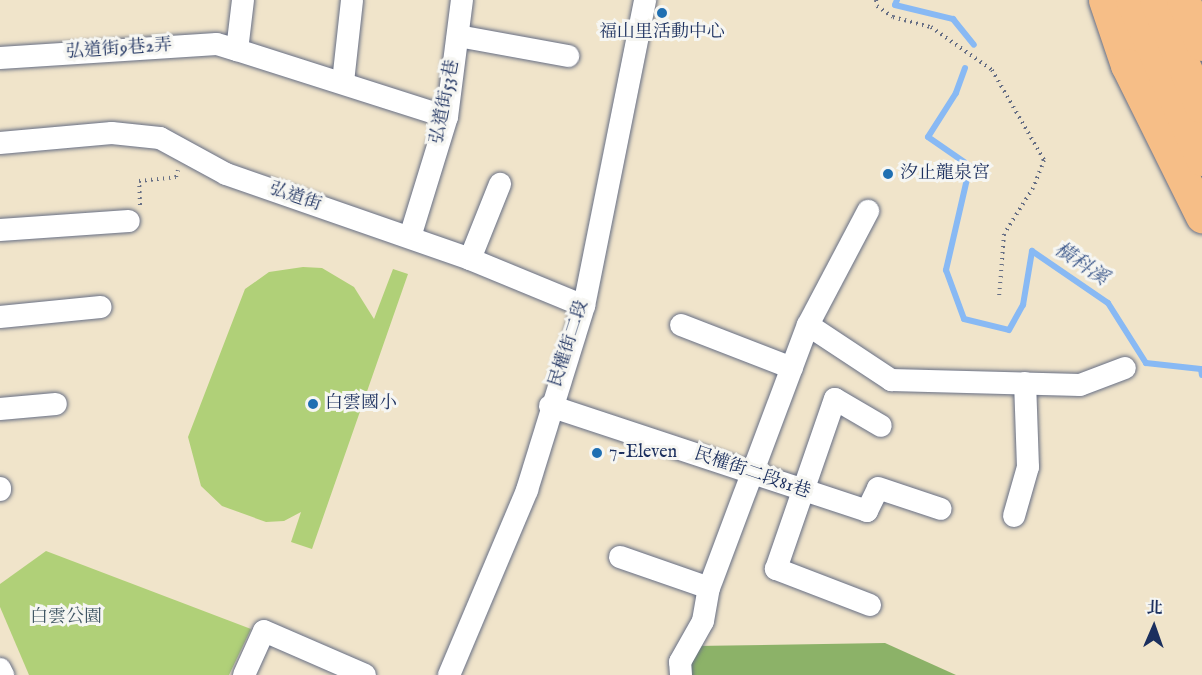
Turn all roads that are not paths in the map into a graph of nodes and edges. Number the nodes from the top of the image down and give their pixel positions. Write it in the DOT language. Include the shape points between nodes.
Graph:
graph roads {
  1 [pos="243,0"];
  2 [pos="352,0"];
  3 [pos="462,0"];
  4 [pos="645,0"];
  5 [pos="1105,0"];
  6 [pos="1131,0"];
  7 [pos="1156,0"];
  8 [pos="1183,0"];
  9 [pos="458,36"];
  10 [pos="1202,44"];
  11 [pos="237,50"];
  12 [pos="568,56"];
  13 [pos="0,58"];
  14 [pos="343,82"];
  15 [pos="1202,108"];
  16 [pos="447,117"];
  17 [pos="0,143"];
  18 [pos="1202,159"];
  19 [pos="500,184"];
  20 [pos="868,211"];
  21 [pos="1202,216"];
  22 [pos="129,221"];
  23 [pos="0,230"];
  24 [pos="410,237"];
  25 [pos="470,259"];
  26 [pos="584,306"];
  27 [pos="101,307"];
  28 [pos="0,317"];
  29 [pos="681,325"];
  30 [pos="808,325"];
  31 [pos="792,368"];
  32 [pos="1125,368"];
  33 [pos="1025,383"];
  34 [pos="56,404"];
  35 [pos="550,406"];
  36 [pos="0,409"];
  37 [pos="881,426"];
  38 [pos="750,474"];
  39 [pos="801,491"];
  40 [pos="941,508"];
  41 [pos="1014,516"];
  42 [pos="620,558"];
  43 [pos="709,588"];
  44 [pos="870,606"];
  45 [pos="0,669"];
  46 [pos="451,674"];
  47 [pos="3,675"];
  48 [pos="244,675"];
  49 [pos="365,675"];
  50 [pos="681,675"];
  1 -- 11 [label="street"];
  2 -- 14 [label="street"];
  3 -- 9 [label="street, 弘道街53巷"];
  4 -- 26 [label="street, 民權街二段"];
  5 -- 21 [label="highway" via="1127,64"];
  6 -- 18 [label="highway"];
  7 -- 15 [label="highway"];
  8 -- 10 [label="highway"];
  9 -- 12 [label="street"];
  9 -- 16 [label="street, 弘道街53巷"];
  11 -- 13 [label="street, 弘道街9巷2弄" via="217,44"];
  11 -- 14 [label="street, 弘道街9巷2弄"];
  14 -- 16 [label="street, 弘道街9巷2弄"];
  16 -- 24 [label="street, 弘道街53巷"];
  17 -- 24 [label="street, 弘道街" via="112,133 160,138 226,174"];
  19 -- 25 [label="street"];
  20 -- 30 [label="street"];
  22 -- 23 [label="street"];
  24 -- 25 [label="street, 弘道街"];
  25 -- 26 [label="street, 弘道街"];
  26 -- 35 [label="street, 民權街二段"];
  27 -- 28 [label="street"];
  29 -- 31 [label="street"];
  30 -- 31 [label="street"];
  30 -- 33 [label="street" via="891,380"];
  31 -- 38 [label="street"];
  32 -- 33 [label="street" via="1080,385"];
  33 -- 41 [label="street" via="1028,467"];
  34 -- 36 [label="street"];
  35 -- 38 [label="street, 民權街二段81巷"];
  35 -- 46 [label="street, 民權街二段" via="527,490"];
  37 -- 39 [label="street" via="835,399"];
  38 -- 39 [label="street, 民權街二段81巷"];
  38 -- 43 [label="street"];
  39 -- 40 [label="street, 民權街二段81巷" via="867,511 878,488"];
  39 -- 44 [label="street" via="776,569"];
  42 -- 43 [label="street"];
  43 -- 50 [label="street" via="703,621 680,662"];
  45 -- 47 [label="street"];
  48 -- 49 [label="street" via="264,631"];
}
